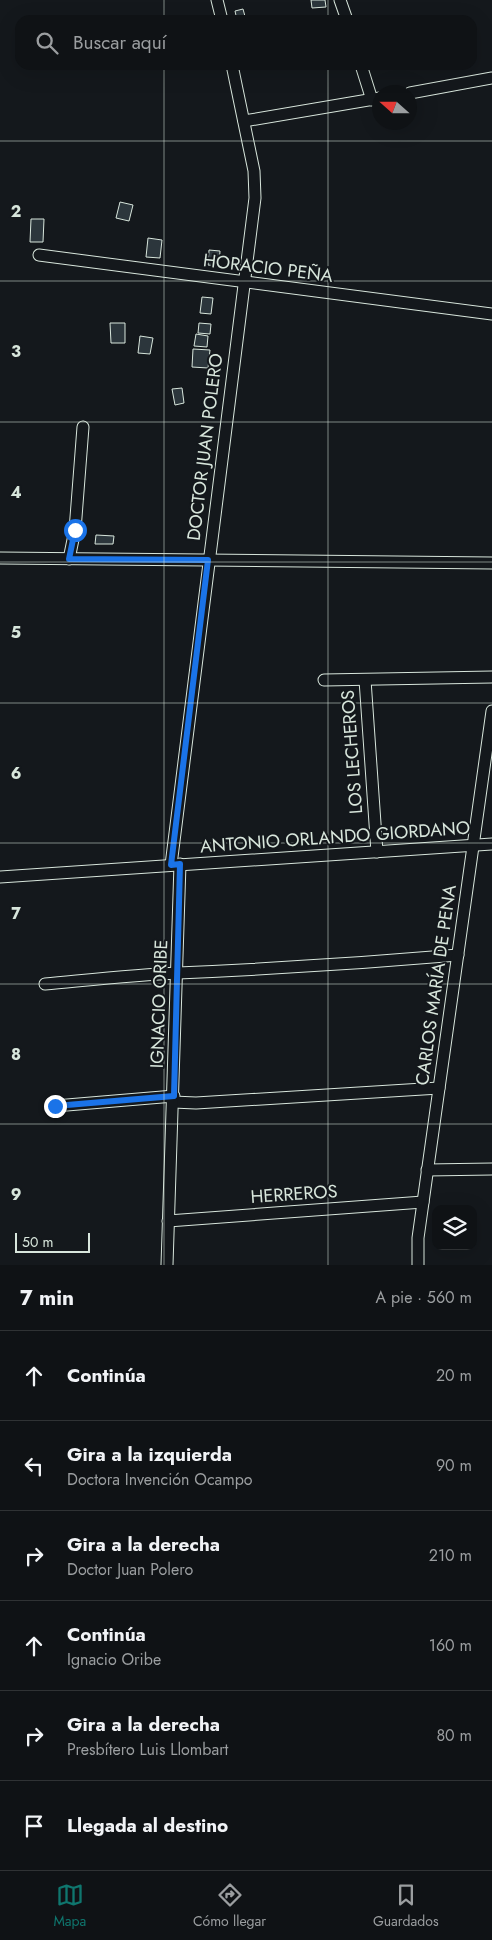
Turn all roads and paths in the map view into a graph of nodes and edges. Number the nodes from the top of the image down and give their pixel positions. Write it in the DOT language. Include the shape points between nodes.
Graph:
graph roads {
  1 [pos="217,0"];
  2 [pos="340,0"];
  3 [pos="221,15"];
  4 [pos="345,15"];
  5 [pos="233,70"];
  6 [pos="363,70"];
  7 [pos="492,78"];
  8 [pos="372,90"];
  9 [pos="417,92"];
  10 [pos="372,100"];
  11 [pos="244,121"];
  12 [pos="39,255"];
  13 [pos="245,282"];
  14 [pos="492,314"];
  15 [pos="83,427"];
  16 [pos="0,558"];
  17 [pos="69,559"];
  18 [pos="208,560"];
  19 [pos="492,563"];
  20 [pos="492,677"];
  21 [pos="324,680"];
  22 [pos="365,680"];
  23 [pos="492,711"];
  24 [pos="492,844"];
  25 [pos="473,845"];
  26 [pos="377,852"];
  27 [pos="175,864"];
  28 [pos="0,878"];
  29 [pos="458,955"];
  30 [pos="177,973"];
  31 [pos="46,984"];
  32 [pos="438,1088"];
  33 [pos="173,1099"];
  34 [pos="55,1106"];
  35 [pos="492,1169"];
  36 [pos="427,1170"];
  37 [pos="423,1202"];
  38 [pos="168,1221"];
  39 [pos="167,1265"];
  40 [pos="418,1265"];
  1 -- 3 [label="street"];
  2 -- 4 [label="street"];
  5 -- 11 [label="street, DOCTOR JUAN POLERO"];
  6 -- 8 [label="street"];
  7 -- 9 [label="street"];
  10 -- 11 [label="street"];
  11 -- 13 [label="street, DOCTOR JUAN POLERO" via="256,189"];
  12 -- 13 [label="street, HORACIO PEÑA"];
  13 -- 14 [label="street, HORACIO PEÑA"];
  13 -- 18 [label="street, DOCTOR JUAN POLERO"];
  15 -- 17 [label="street" via="75,530"];
  16 -- 17 [label="street"];
  17 -- 18 [label="street"];
  18 -- 19 [label="street"];
  18 -- 27 [label="street, DOCTOR JUAN POLERO"];
  20 -- 22 [label="street"];
  21 -- 22 [label="street"];
  22 -- 26 [label="street, LOS LECHEROS"];
  23 -- 25 [label="street, CARLOS MARÍA DE PENA"];
  24 -- 25 [label="street, ANTONIO ORLANDO GIORDANO"];
  25 -- 26 [label="street, ANTONIO ORLANDO GIORDANO"];
  25 -- 29 [label="street, CARLOS MARÍA DE PENA"];
  26 -- 27 [label="street, ANTONIO ORLANDO GIORDANO"];
  27 -- 28 [label="street, ANTONIO ORLANDO GIORDANO"];
  27 -- 30 [label="street, IGNACIO ORIBE"];
  29 -- 30 [label="street"];
  29 -- 32 [label="street, CARLOS MARÍA DE PENA"];
  30 -- 31 [label="street"];
  30 -- 33 [label="street, IGNACIO ORIBE"];
  32 -- 33 [label="street" via="206,1102"];
  32 -- 36 [label="street, CARLOS MARÍA DE PENA"];
  33 -- 34 [label="street"];
  33 -- 38 [label="street, IGNACIO ORIBE"];
  35 -- 36 [label="street"];
  36 -- 37 [label="street, CARLOS MARÍA DE PENA"];
  37 -- 38 [label="street, HERREROS"];
  37 -- 40 [label="street, CARLOS MARÍA DE PENA"];
  38 -- 39 [label="street, IGNACIO ORIBE"];
}
